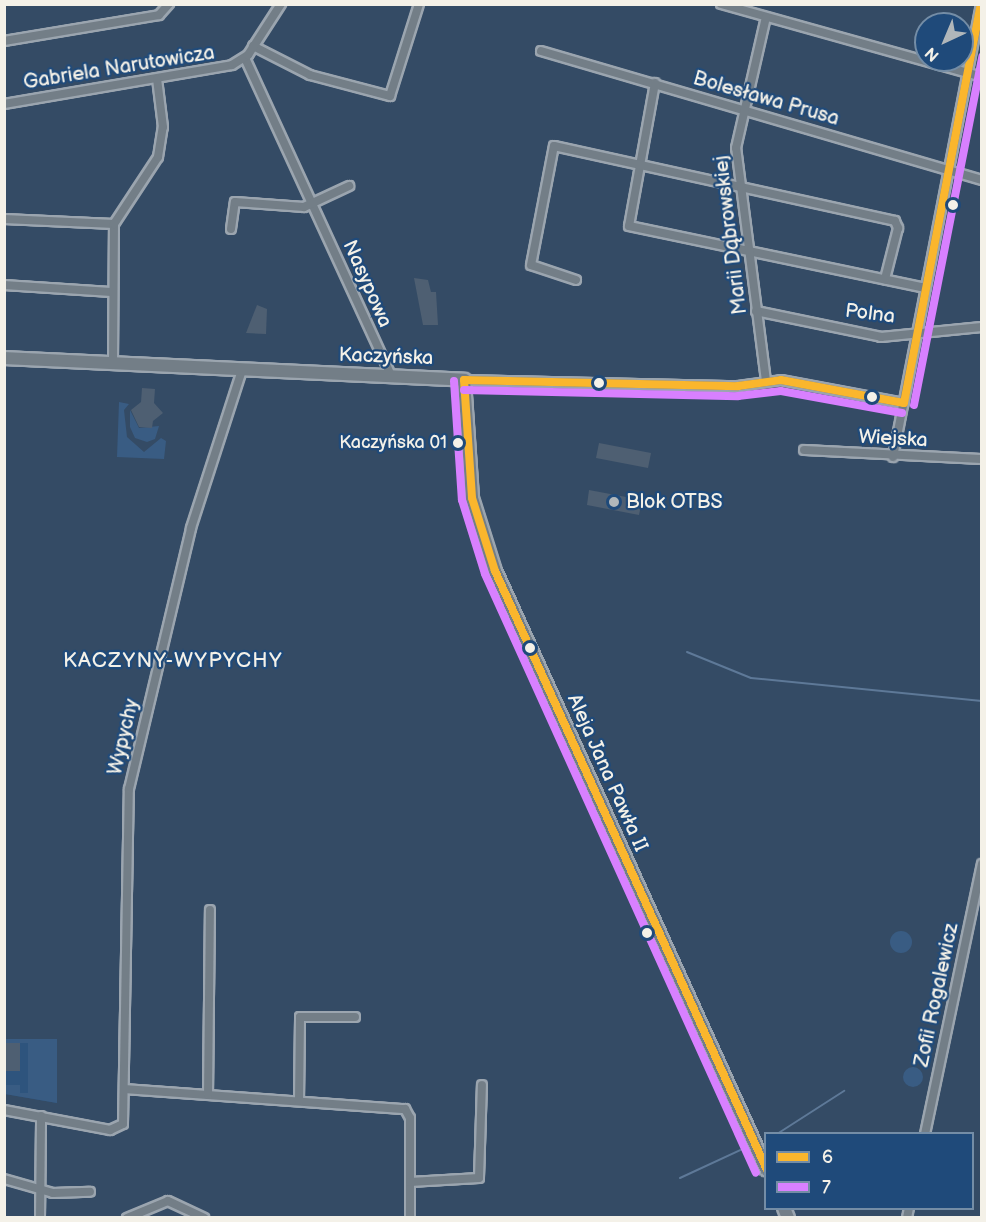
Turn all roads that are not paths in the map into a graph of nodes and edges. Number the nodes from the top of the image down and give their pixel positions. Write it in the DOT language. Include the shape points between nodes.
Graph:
graph roads {
  1 [pos="169,4"];
  2 [pos="281,4"];
  3 [pos="419,4"];
  4 [pos="721,4"];
  5 [pos="981,4"];
  6 [pos="766,17"];
  7 [pos="4,41"];
  8 [pos="253,46"];
  9 [pos="541,51"];
  10 [pos="245,58"];
  11 [pos="967,74"];
  12 [pos="981,77"];
  13 [pos="157,79"];
  14 [pos="655,83"];
  15 [pos="4,104"];
  16 [pos="745,109"];
  17 [pos="640,167"];
  18 [pos="949,170"];
  19 [pos="981,180"];
  20 [pos="349,186"];
  21 [pos="740,188"];
  22 [pos="312,204"];
  23 [pos="4,219"];
  24 [pos="114,224"];
  25 [pos="231,229"];
  26 [pos="749,251"];
  27 [pos="885,279"];
  28 [pos="576,280"];
  29 [pos="4,285"];
  30 [pos="926,288"];
  31 [pos="111,292"];
  32 [pos="756,311"];
  33 [pos="981,327"];
  34 [pos="917,334"];
  35 [pos="4,358"];
  36 [pos="113,363"];
  37 [pos="242,370"];
  38 [pos="392,377"];
  39 [pos="464,380"];
  40 [pos="766,381"];
  41 [pos="904,403"];
  42 [pos="804,450"];
  43 [pos="893,457"];
  44 [pos="981,459"];
  45 [pos="981,864"];
  46 [pos="210,910"];
  47 [pos="355,1017"];
  48 [pos="482,1085"];
  49 [pos="124,1089"];
  50 [pos="208,1095"];
  51 [pos="299,1101"];
  52 [pos="4,1110"];
  53 [pos="41,1116"];
  54 [pos="925,1132"];
  55 [pos="764,1167"];
  56 [pos="4,1179"];
  57 [pos="410,1182"];
  58 [pos="43,1191"];
  59 [pos="90,1192"];
  60 [pos="40,1218"];
  61 [pos="127,1218"];
  62 [pos="204,1218"];
  63 [pos="410,1218"];
  1 -- 7 [label="street" via="159,15"];
  2 -- 8 [label="street"];
  3 -- 8 [label="street" via="390,96 310,75"];
  4 -- 6 [label="street"];
  5 -- 11 [label="street"];
  6 -- 11 [label="street"];
  6 -- 16 [label="street, Marii Dąbrowskiej"];
  8 -- 10 [label="street"];
  9 -- 14 [label="street, Bolesława Prusa"];
  10 -- 13 [label="street, Gabriela Narutowicza" via="216,70"];
  10 -- 22 [label="street, Nasypowa"];
  11 -- 12 [label="street"];
  11 -- 18 [label="street"];
  13 -- 15 [label="street, Gabriela Narutowicza"];
  13 -- 24 [label="street" via="163,127 158,157"];
  14 -- 16 [label="street, Bolesława Prusa"];
  14 -- 17 [label="street"];
  16 -- 18 [label="street, Bolesława Prusa"];
  16 -- 21 [label="street, Marii Dąbrowskiej" via="736,148"];
  17 -- 21 [label="street"];
  17 -- 26 [label="street" via="629,226"];
  17 -- 28 [label="street" via="554,146 531,265"];
  18 -- 19 [label="street, Bolesława Prusa"];
  18 -- 30 [label="street"];
  20 -- 22 [label="street"];
  21 -- 26 [label="street, Marii Dąbrowskiej"];
  21 -- 27 [label="street" via="895,221 898,228"];
  22 -- 25 [label="street" via="235,202"];
  22 -- 38 [label="street, Nasypowa"];
  23 -- 24 [label="street"];
  24 -- 31 [label="street"];
  26 -- 27 [label="street"];
  26 -- 32 [label="street, Marii Dąbrowskiej"];
  27 -- 30 [label="street"];
  29 -- 31 [label="street"];
  30 -- 34 [label="street"];
  31 -- 36 [label="street"];
  32 -- 34 [label="street, Polna" via="881,337"];
  32 -- 40 [label="street, Marii Dąbrowskiej"];
  33 -- 34 [label="street, Polna"];
  34 -- 41 [label="street"];
  35 -- 36 [label="street, Kaczyńska"];
  36 -- 37 [label="street, Kaczyńska"];
  37 -- 38 [label="street, Kaczyńska"];
  37 -- 49 [label="street, Wypychy" via="191,528 129,789"];
  38 -- 39 [label="street, Kaczyńska"];
  39 -- 40 [label="street, Kaczyńska" via="731,386"];
  39 -- 55 [label="street, Aleja Jana Pawła II" via="472,498 495,571"];
  40 -- 41 [label="street, Kaczyńska"];
  41 -- 43 [label="street"];
  42 -- 43 [label="street, Wiejska"];
  43 -- 44 [label="street, Wiejska"];
  45 -- 54 [label="street, Zofii Rogalewicz"];
  46 -- 50 [label="street"];
  47 -- 51 [label="street" via="300,1017"];
  48 -- 57 [label="street" via="479,1178"];
  49 -- 50 [label="street"];
  49 -- 53 [label="street, Wypychy" via="123,1124 110,1130"];
  50 -- 51 [label="street"];
  51 -- 57 [label="street" via="408,1110"];
  52 -- 53 [label="street"];
  53 -- 58 [label="street"];
  56 -- 58 [label="street"];
  57 -- 63 [label="street"];
  58 -- 59 [label="street"];
  58 -- 60 [label="street"];
  61 -- 62 [label="street" via="168,1201"];
}
